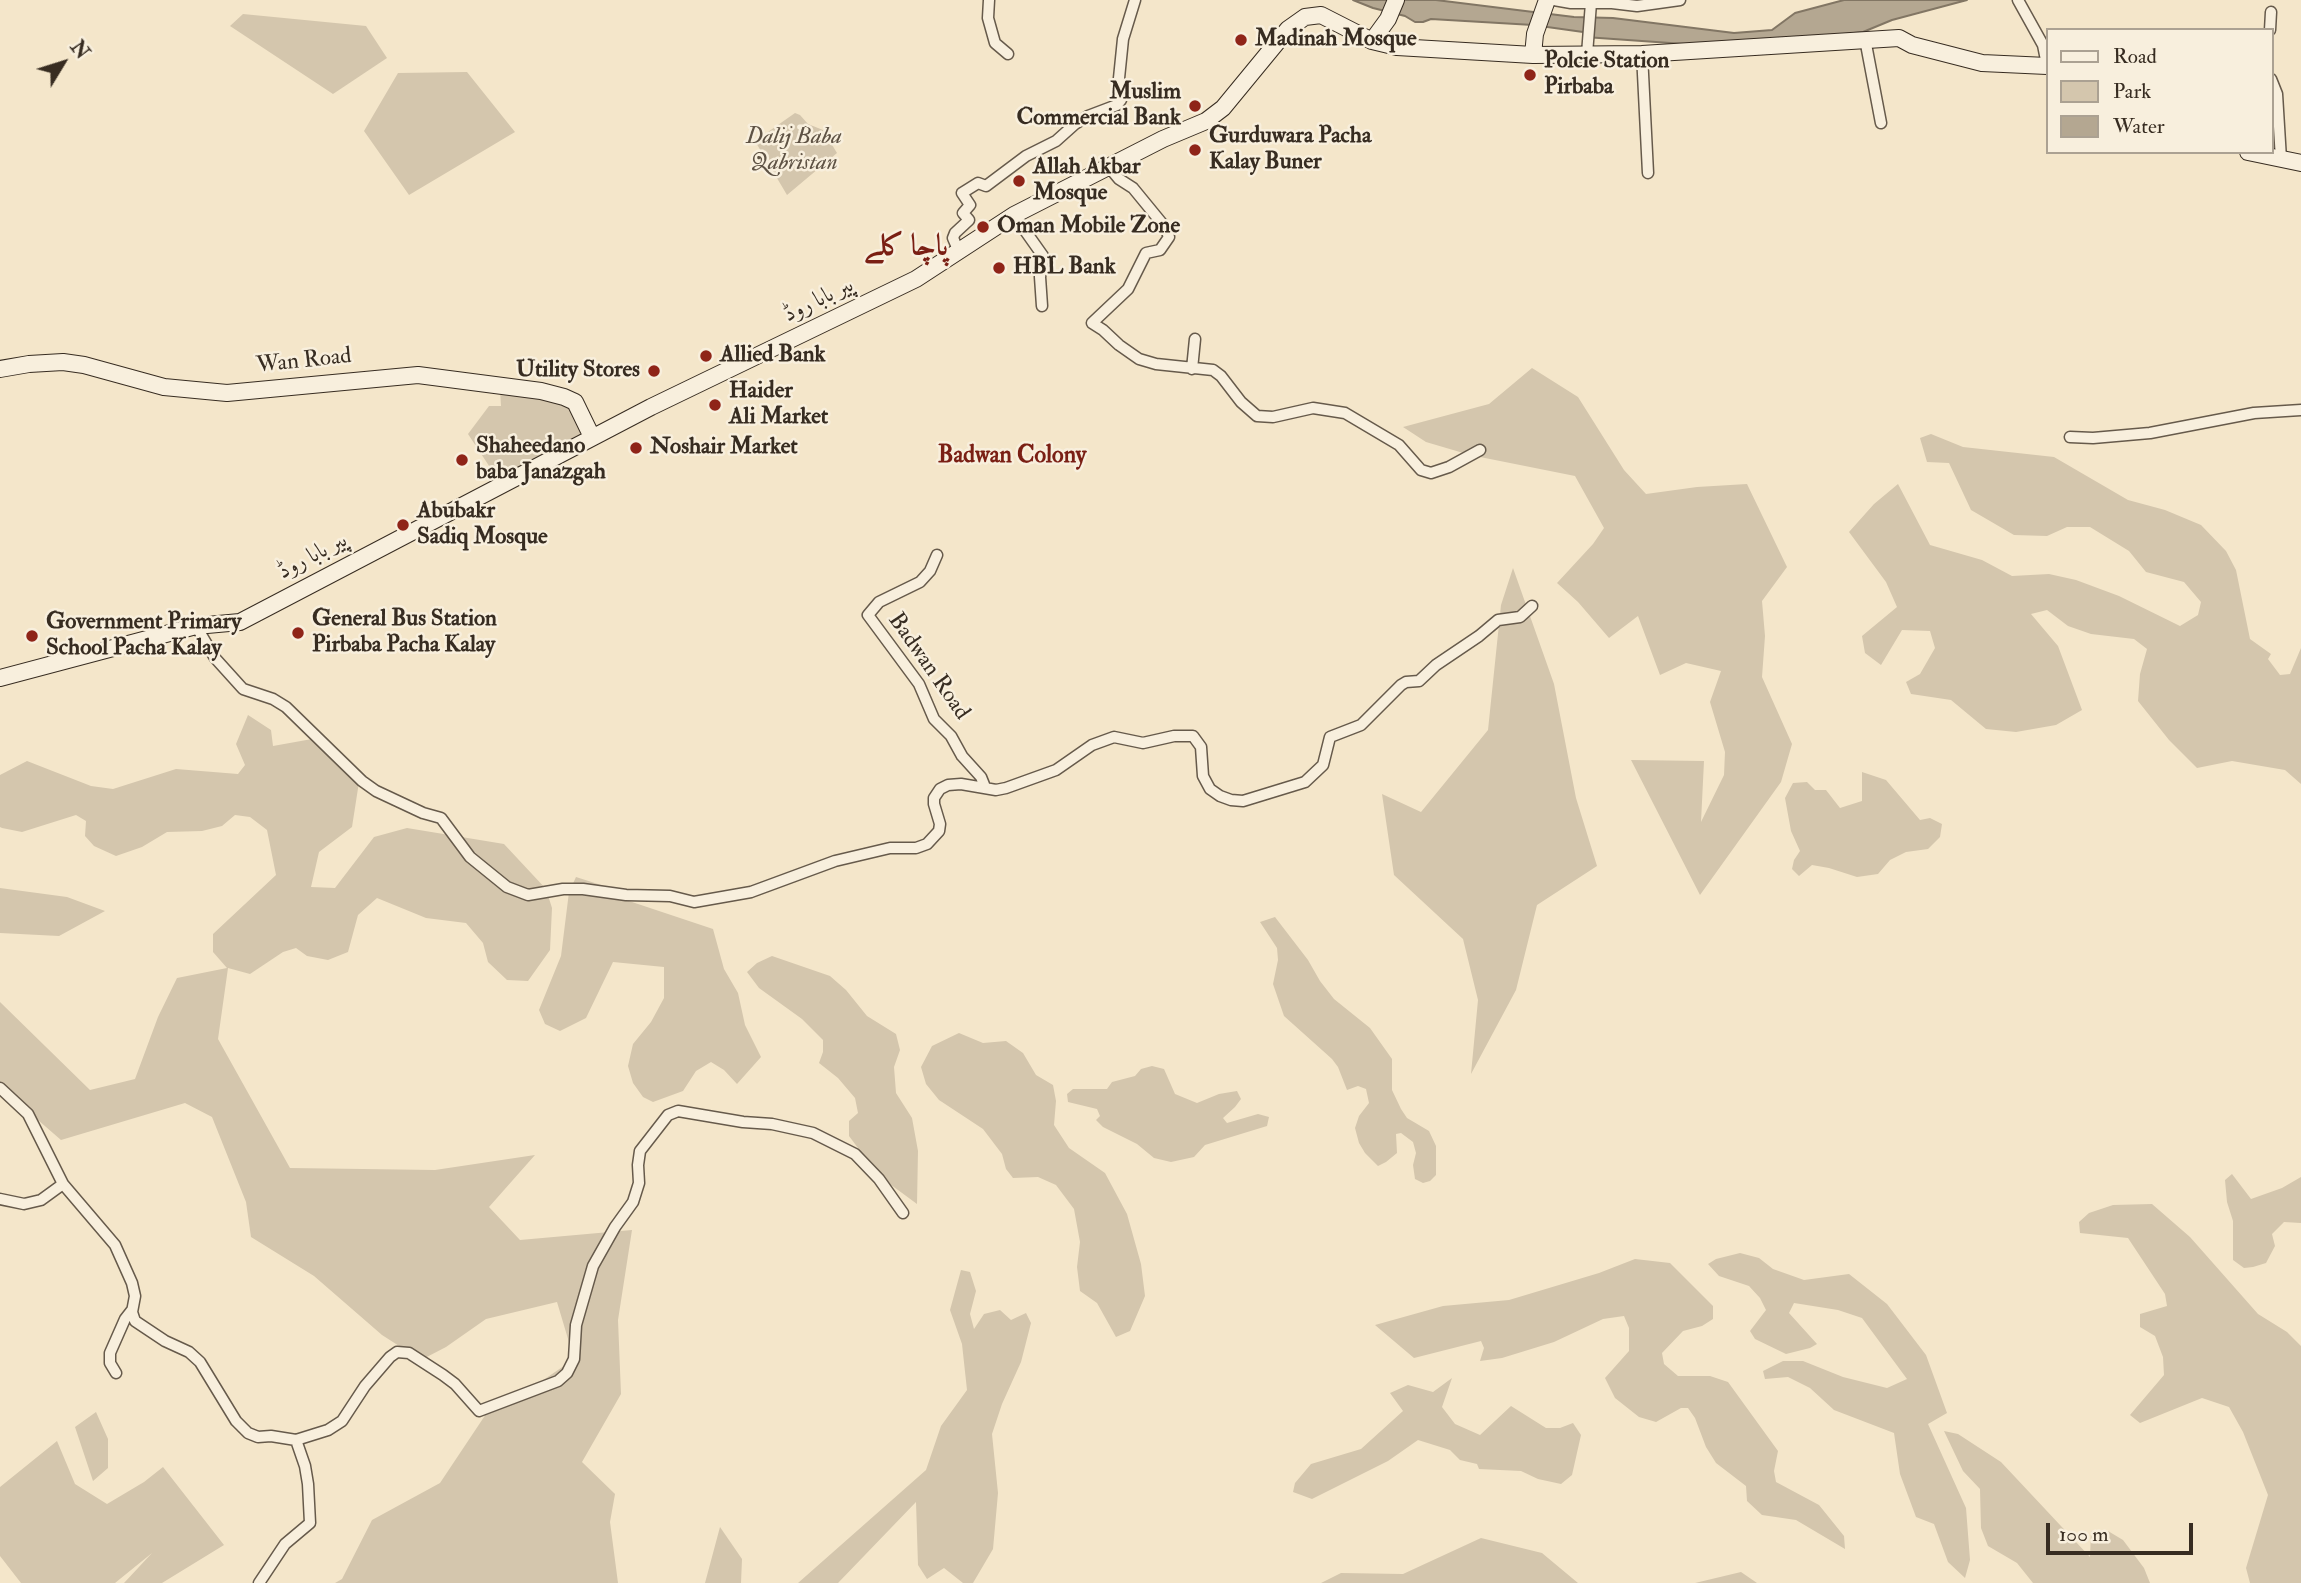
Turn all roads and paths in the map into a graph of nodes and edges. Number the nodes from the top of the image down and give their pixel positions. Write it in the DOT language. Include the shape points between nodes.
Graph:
graph roads {
  1 [pos="989,0"];
  2 [pos="1135,0"];
  3 [pos="1396,0"];
  4 [pos="1680,0"];
  5 [pos="2018,0"];
  6 [pos="1548,2"];
  7 [pos="1591,3"];
  8 [pos="2271,12"];
  9 [pos="2270,28"];
  10 [pos="1865,38"];
  11 [pos="1372,41"];
  12 [pos="1008,54"];
  13 [pos="1587,54"];
  14 [pos="1642,54"];
  15 [pos="1533,55"];
  16 [pos="2046,61"];
  17 [pos="2046,66"];
  18 [pos="2273,84"];
  19 [pos="1881,123"];
  20 [pos="2257,154"];
  21 [pos="2281,159"];
  22 [pos="2301,163"];
  23 [pos="1109,167"];
  24 [pos="1648,173"];
  25 [pos="1014,215"];
  26 [pos="959,252"];
  27 [pos="1042,306"];
  28 [pos="1195,339"];
  29 [pos="0,369"];
  30 [pos="1192,369"];
  31 [pos="2301,410"];
  32 [pos="592,437"];
  33 [pos="2070,437"];
  34 [pos="1480,450"];
  35 [pos="937,555"];
  36 [pos="1532,606"];
  37 [pos="196,626"];
  38 [pos="0,678"];
  39 [pos="985,787"];
  40 [pos="0,1088"];
  41 [pos="63,1184"];
  42 [pos="0,1199"];
  43 [pos="903,1213"];
  44 [pos="132,1310"];
  45 [pos="116,1373"];
  46 [pos="296,1440"];
  47 [pos="259,1583"];
  1 -- 12 [label="street" via="995,43"];
  2 -- 26 [label="street" via="1124,39 1118,88 1121,100 1075,124 986,186 978,183 962,193 970,205 963,213 969,220 953,238"];
  3 -- 11 [label="main road"];
  4 -- 7 [label="street" via="1637,6"];
  5 -- 16 [label="street" via="2043,45"];
  6 -- 7 [label="street"];
  6 -- 15 [label="main road" via="1535,34"];
  7 -- 13 [label="street"];
  8 -- 9 [label="street"];
  10 -- 14 [label="main road"];
  10 -- 17 [label="main road" via="1899,38 1982,63"];
  10 -- 19 [label="street"];
  11 -- 15 [label="main road" via="1397,47"];
  11 -- 23 [label="main road, پیر بابا روڈ" via="1321,15 1305,17 1288,29 1223,108 1206,121"];
  13 -- 14 [label="main road"];
  13 -- 15 [label="main road"];
  14 -- 24 [label="street"];
  18 -- 21 [label="street"];
  20 -- 21 [label="main road"];
  21 -- 22 [label="main road"];
  23 -- 25 [label="main road, پیر بابا روڈ"];
  23 -- 30 [label="street" via="1133,188 1169,237 1160,250 1146,253 1128,289 1092,323 1139,359"];
  25 -- 26 [label="main road, پیر بابا روڈ"];
  25 -- 27 [label="street" via="1043,256"];
  26 -- 32 [label="main road, پیر بابا روڈ" via="916,279"];
  28 -- 30 [label="street"];
  29 -- 32 [label="main road, Wan Road" via="63,362 163,387 227,393 418,375 565,397 575,401"];
  30 -- 34 [label="street" via="1213,370 1257,416 1314,408 1345,413 1399,445 1421,470 1431,473"];
  31 -- 33 [label="street" via="2254,413 2150,433"];
  32 -- 37 [label="main road, پیر بابا روڈ" via="240,622"];
  35 -- 39 [label="street, Badwan Road" via="920,582 879,602 868,615 919,684 934,719 979,773"];
  36 -- 39 [label="street" via="1520,617 1498,620 1419,681 1401,685 1361,725 1330,737 1323,765 1305,782 1243,801 1231,800 1210,789 1203,776 1201,747 1193,736 1174,736 1143,743 1114,737 1040,777 996,790"];
  37 -- 38 [label="main road, پیر بابا روڈ"];
  37 -- 39 [label="street" via="215,658 243,689 286,706 376,791 441,818 488,873 528,895 583,889 694,902 751,892 835,861 927,844 939,831 933,804 940,789 961,784"];
  40 -- 41 [label="street" via="28,1114"];
  41 -- 42 [label="street" via="41,1200 24,1204"];
  41 -- 44 [label="street" via="115,1245 132,1283"];
  43 -- 46 [label="street" via="855,1154 813,1133 678,1111 668,1115 640,1151 633,1202 593,1266 576,1325 574,1359 558,1381 479,1411 443,1375 409,1353 397,1352 342,1420 328,1430"];
  44 -- 45 [label="street" via="110,1353"];
  44 -- 46 [label="street" via="135,1321 200,1362 248,1433"];
  46 -- 47 [label="street" via="309,1484 310,1523 285,1544"];
}
